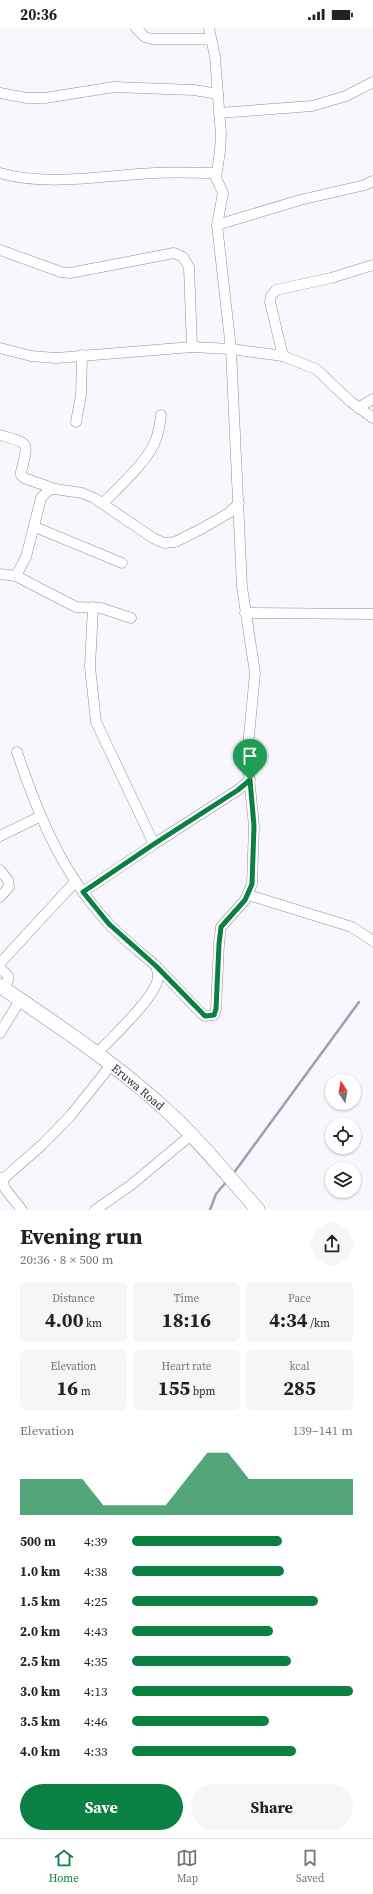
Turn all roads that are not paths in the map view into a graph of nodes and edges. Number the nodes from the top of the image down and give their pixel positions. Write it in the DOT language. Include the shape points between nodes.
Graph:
graph roads {
  1 [pos="136,28"];
  2 [pos="209,28"];
  3 [pos="210,41"];
  4 [pos="373,82"];
  5 [pos="0,93"];
  6 [pos="218,94"];
  7 [pos="219,114"];
  8 [pos="0,173"];
  9 [pos="216,173"];
  10 [pos="373,180"];
  11 [pos="217,225"];
  12 [pos="0,250"];
  13 [pos="373,265"];
  14 [pos="192,347"];
  15 [pos="0,348"];
  16 [pos="231,348"];
  17 [pos="82,355"];
  18 [pos="283,356"];
  19 [pos="373,399"];
  20 [pos="358,408"];
  21 [pos="161,415"];
  22 [pos="373,418"];
  23 [pos="76,422"];
  24 [pos="0,435"];
  25 [pos="55,489"];
  26 [pos="103,503"];
  27 [pos="239,503"];
  28 [pos="34,527"];
  29 [pos="122,563"];
  30 [pos="0,574"];
  31 [pos="16,576"];
  32 [pos="93,608"];
  33 [pos="246,613"];
  34 [pos="373,614"];
  35 [pos="130,618"];
  36 [pos="16,752"];
  37 [pos="250,780"];
  38 [pos="41,816"];
  39 [pos="0,836"];
  40 [pos="154,844"];
  41 [pos="0,870"];
  42 [pos="75,882"];
  43 [pos="83,892"];
  44 [pos="248,895"];
  45 [pos="0,897"];
  46 [pos="373,941"];
  47 [pos="0,963"];
  48 [pos="156,966"];
  49 [pos="0,968"];
  50 [pos="1,987"];
  51 [pos="20,1000"];
  52 [pos="0,1033"];
  53 [pos="96,1054"];
  54 [pos="111,1065"];
  55 [pos="191,1135"];
  56 [pos="1,1179"];
  57 [pos="22,1210"];
  58 [pos="95,1210"];
  59 [pos="258,1210"];
  1 -- 3 [label="street" via="145,37 152,39"];
  2 -- 3 [label="street"];
  3 -- 6 [label="street" via="215,57"];
  4 -- 7 [label="street" via="346,96 312,106"];
  5 -- 6 [label="street" via="45,98 114,87 194,90"];
  6 -- 7 [label="street"];
  7 -- 9 [label="street" via="220,151"];
  8 -- 9 [label="street" via="32,178 77,179 155,173"];
  9 -- 11 [label="street" via="223,193"];
  10 -- 11 [label="street" via="365,185 300,200"];
  11 -- 16 [label="street"];
  12 -- 14 [label="street" via="70,273 174,253 183,257 189,267"];
  13 -- 18 [label="street" via="331,278 276,290 270,302"];
  14 -- 16 [label="street"];
  14 -- 17 [label="street"];
  15 -- 17 [label="street" via="32,356 56,358"];
  16 -- 18 [label="street"];
  16 -- 27 [label="street"];
  17 -- 23 [label="street" via="82,394"];
  18 -- 20 [label="street" via="316,369"];
  19 -- 20 [label="street"];
  20 -- 22 [label="street"];
  21 -- 26 [label="street" via="153,446"];
  24 -- 25 [label="street" via="26,444 21,475"];
  25 -- 26 [label="street" via="82,493"];
  25 -- 28 [label="street" via="49,490 41,498"];
  26 -- 27 [label="street" via="164,543 175,542 201,529 229,514"];
  27 -- 33 [label="street" via="239,554"];
  28 -- 29 [label="street"];
  28 -- 31 [label="street" via="26,557"];
  30 -- 31 [label="street"];
  31 -- 32 [label="street" via="76,606"];
  32 -- 35 [label="street" via="101,608"];
  32 -- 40 [label="street" via="90,667 96,722"];
  33 -- 34 [label="street"];
  33 -- 37 [label="street" via="255,672 247,757"];
  36 -- 38 [label="street"];
  37 -- 40 [label="street"];
  37 -- 44 [label="street" via="254,826 252,884"];
  38 -- 39 [label="street"];
  38 -- 42 [label="street"];
  40 -- 43 [label="street"];
  41 -- 45 [label="street" via="6,875 8,887"];
  42 -- 43 [label="street"];
  42 -- 47 [label="street" via="63,892"];
  43 -- 48 [label="street" via="109,924"];
  44 -- 46 [label="street" via="352,927"];
  44 -- 48 [label="street" via="239,909 221,927 214,1015 205,1016 201,1013"];
  48 -- 53 [label="street" via="158,980 154,989 126,1024"];
  49 -- 50 [label="street" via="8,976 8,980"];
  50 -- 51 [label="main road, Eruwa Road"];
  51 -- 52 [label="street"];
  51 -- 53 [label="main road, Eruwa Road"];
  53 -- 54 [label="main road, Eruwa Road"];
  54 -- 55 [label="main road, Eruwa Road" via="166,1110"];
  54 -- 56 [label="street" via="71,1115 43,1144"];
  55 -- 58 [label="street" via="131,1186"];
  55 -- 59 [label="main road, Eruwa Road"];
  56 -- 57 [label="street" via="6,1190"];
}
